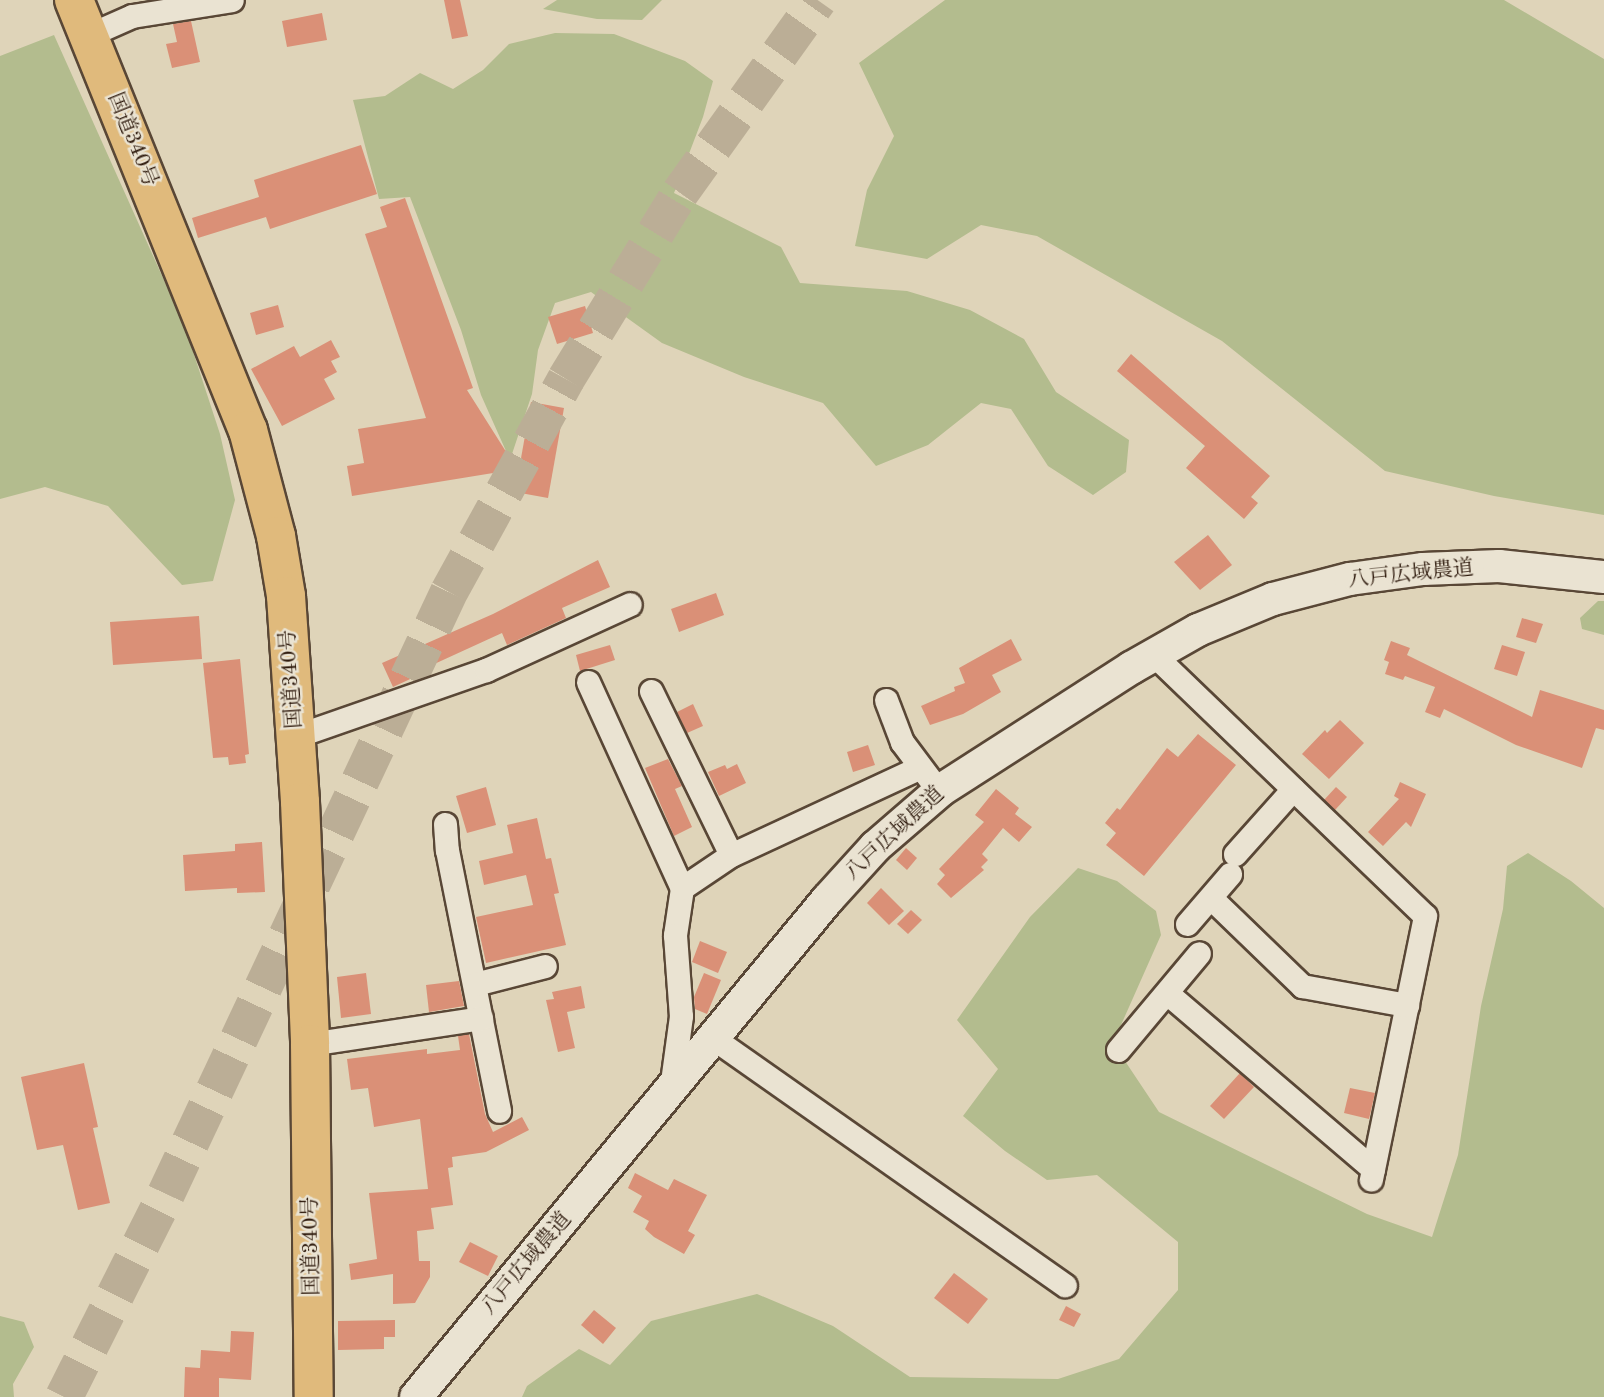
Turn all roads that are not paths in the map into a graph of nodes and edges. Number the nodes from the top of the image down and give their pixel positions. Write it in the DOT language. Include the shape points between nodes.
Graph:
graph roads {
  1 [pos="74,0"];
  2 [pos="232,0"];
  3 [pos="136,8"];
  4 [pos="89,35"];
  5 [pos="1604,577"];
  6 [pos="631,604"];
  7 [pos="1154,654"];
  8 [pos="587,682"];
  9 [pos="651,691"];
  10 [pos="886,700"];
  11 [pos="296,736"];
  12 [pos="918,768"];
  13 [pos="1293,789"];
  14 [pos="941,790"];
  15 [pos="444,824"];
  16 [pos="731,855"];
  17 [pos="682,888"];
  18 [pos="1212,898"];
  19 [pos="1187,924"];
  20 [pos="1199,953"];
  21 [pos="545,966"];
  22 [pos="475,984"];
  23 [pos="1167,993"];
  24 [pos="1407,1005"];
  25 [pos="481,1018"];
  26 [pos="713,1038"];
  27 [pos="310,1044"];
  28 [pos="1118,1050"];
  29 [pos="671,1089"];
  30 [pos="499,1111"];
  31 [pos="1065,1285"];
  32 [pos="314,1397"];
  33 [pos="416,1397"];
  1 -- 4 [label="highway, 国道340号"];
  2 -- 3 [label="street"];
  3 -- 4 [label="street"];
  4 -- 11 [label="highway, 国道340号" via="260,469 286,596"];
  5 -- 7 [label="street, 八戸広域農道" via="1499,566 1423,569 1350,579 1273,599"];
  6 -- 11 [label="street" via="486,670"];
  7 -- 13 [label="street"];
  7 -- 14 [label="street, 八戸広域農道"];
  8 -- 17 [label="street"];
  9 -- 16 [label="street"];
  10 -- 12 [label="street"];
  11 -- 27 [label="highway, 国道340号"];
  12 -- 14 [label="street"];
  12 -- 16 [label="street"];
  13 -- 18 [label="street"];
  13 -- 24 [label="street" via="1425,916"];
  14 -- 26 [label="street, 八戸広域農道" via="875,847"];
  15 -- 22 [label="street"];
  16 -- 17 [label="street"];
  17 -- 29 [label="street" via="675,935 681,1016"];
  18 -- 19 [label="street"];
  18 -- 24 [label="street" via="1302,986"];
  20 -- 23 [label="street"];
  21 -- 22 [label="street"];
  22 -- 25 [label="street"];
  23 -- 24 [label="street" via="1372,1174"];
  23 -- 28 [label="street"];
  25 -- 27 [label="street"];
  25 -- 30 [label="street"];
  26 -- 29 [label="street, 八戸広域農道"];
  26 -- 31 [label="street"];
  27 -- 32 [label="highway, 国道340号"];
  29 -- 33 [label="street, 八戸広域農道"];
}
